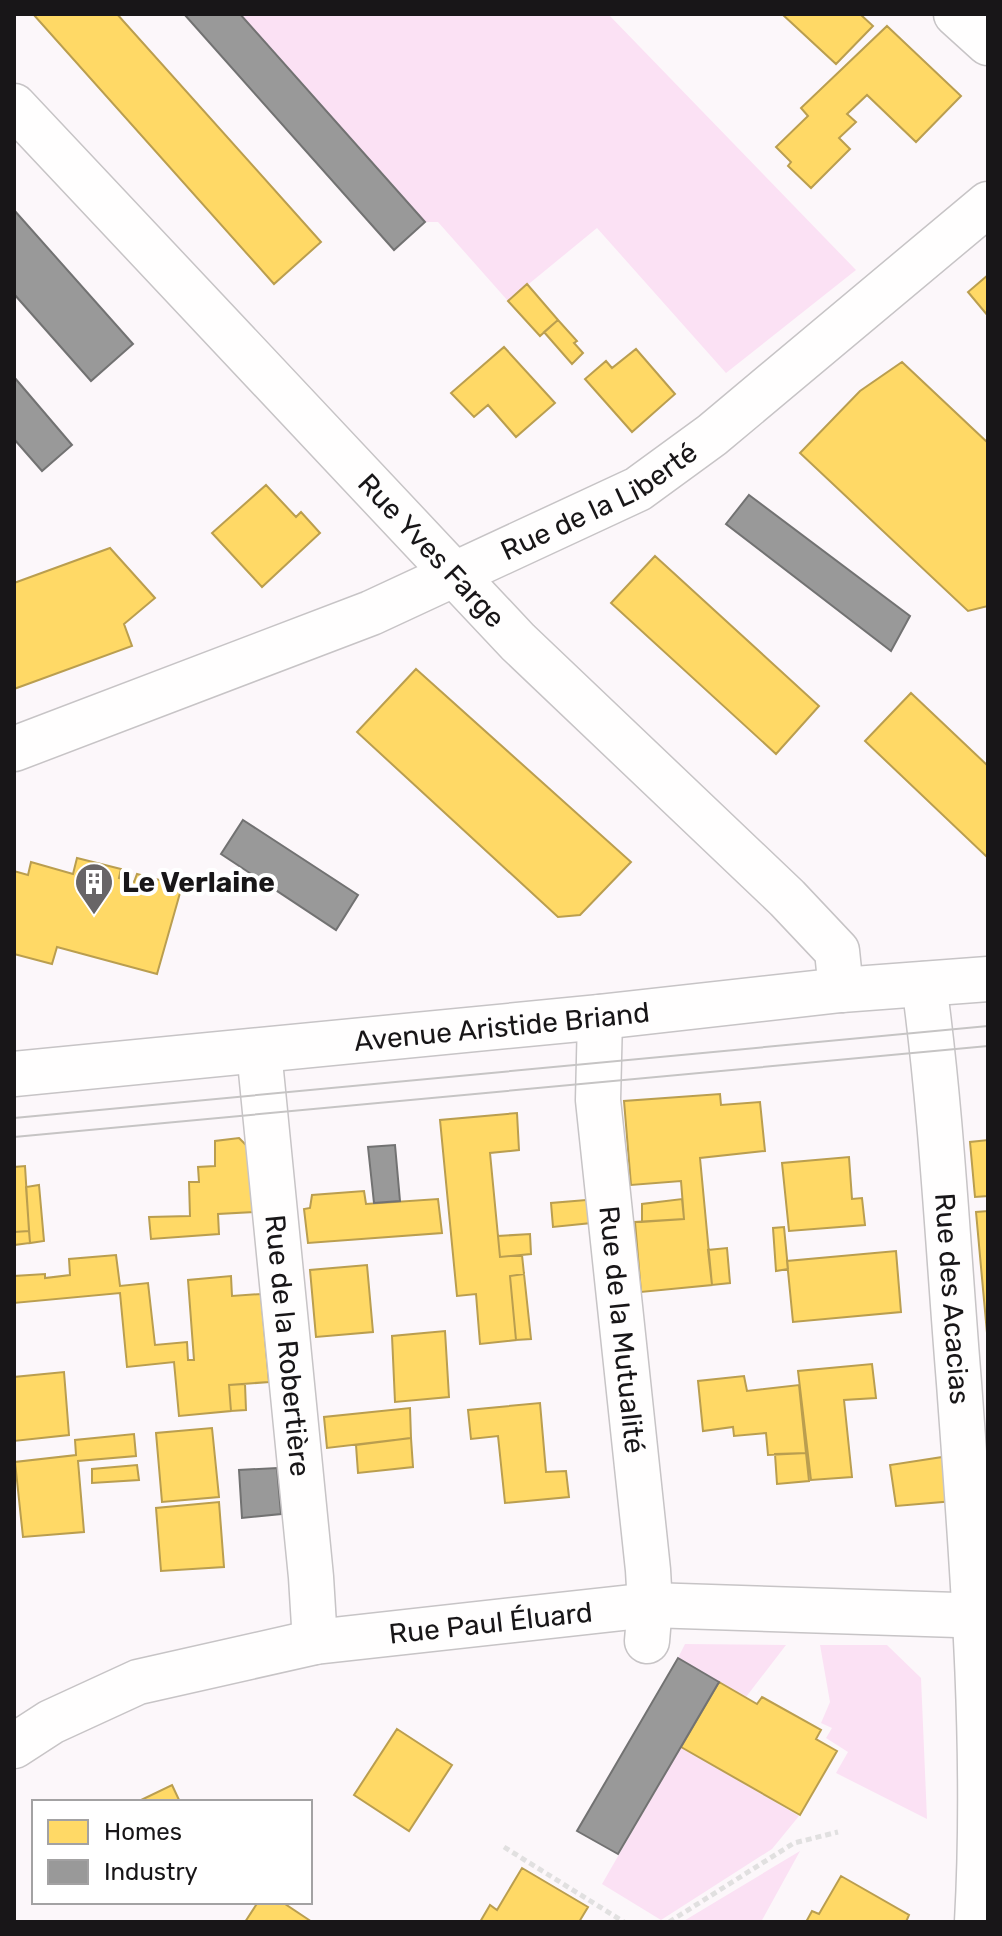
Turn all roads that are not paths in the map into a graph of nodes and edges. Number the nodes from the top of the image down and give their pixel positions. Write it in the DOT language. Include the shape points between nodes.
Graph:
graph roads {
  1 [pos="956,14"];
  2 [pos="988,43"];
  3 [pos="14,106"];
  4 [pos="988,204"];
  5 [pos="456,574"];
  6 [pos="14,749"];
  7 [pos="988,979"];
  8 [pos="924,984"];
  9 [pos="841,990"];
  10 [pos="600,1017"];
  11 [pos="259,1051"];
  12 [pos="14,1074"];
  13 [pos="981,1615"];
  14 [pos="649,1623"];
  15 [pos="315,1642"];
  16 [pos="14,1746"];
  17 [pos="977,1922"];
  1 -- 2 [label="street"];
  3 -- 5 [label="street, Rue Yves Farge"];
  4 -- 5 [label="street, Rue de la Liberté" via="712,435 638,489"];
  5 -- 6 [label="street, Rue de la Liberté" via="371,613"];
  5 -- 9 [label="street, Rue Yves Farge" via="518,642 837,951"];
  7 -- 8 [label="street, Avenue Aristide Briand"];
  8 -- 9 [label="street, Avenue Aristide Briand"];
  8 -- 13 [label="street, Rue des Acacias"];
  9 -- 10 [label="street, Avenue Aristide Briand"];
  10 -- 11 [label="street, Avenue Aristide Briand"];
  10 -- 14 [label="street, Rue de la Mutualité" via="598,1100"];
  11 -- 12 [label="street, Avenue Aristide Briand"];
  11 -- 15 [label="street, Rue de la Robertière"];
  13 -- 14 [label="street, Rue Paul Éluard"];
  13 -- 17 [label="street, Rue des Acacias"];
  14 -- 15 [label="street, Rue Paul Éluard"];
  15 -- 16 [label="street, Rue Paul Éluard" via="138,1682 51,1722"];
}
